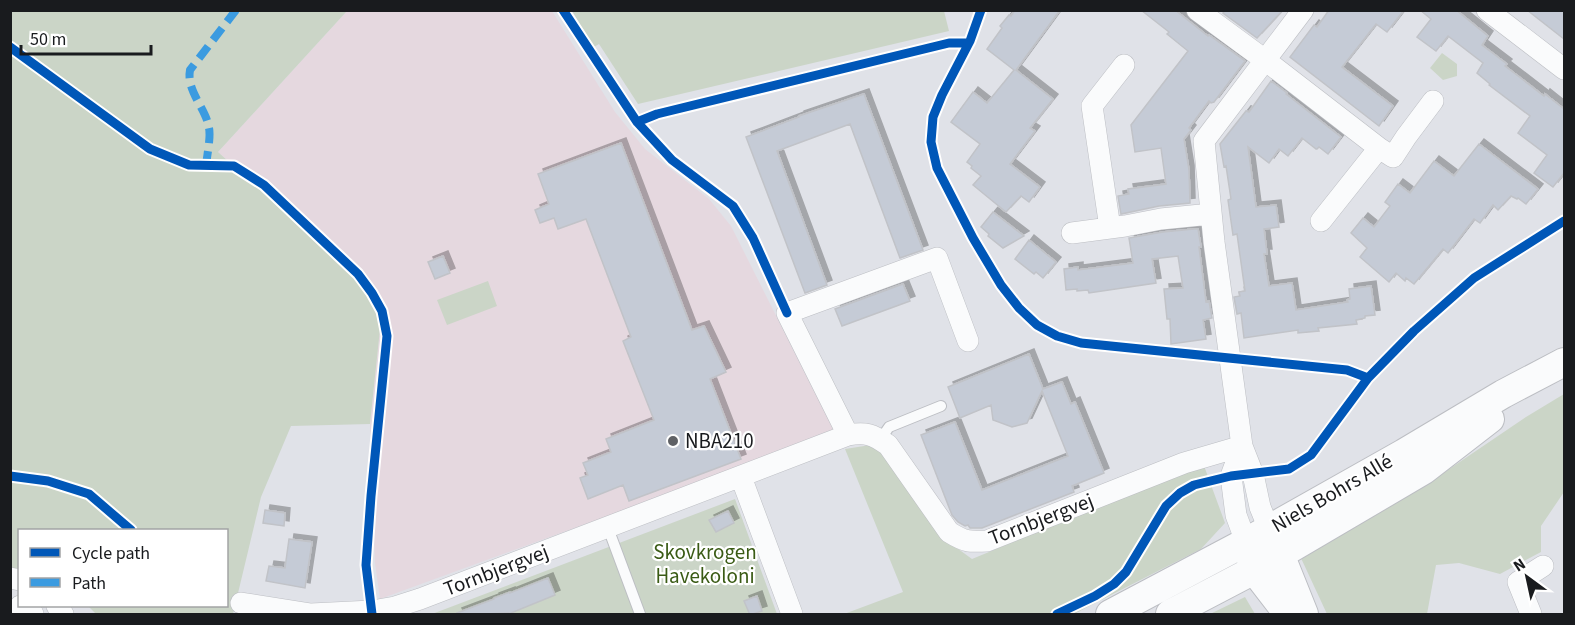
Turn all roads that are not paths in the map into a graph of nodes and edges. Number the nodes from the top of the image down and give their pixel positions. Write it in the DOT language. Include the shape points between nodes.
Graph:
graph roads {
  1 [pos="1197,10"];
  2 [pos="1303,10"];
  3 [pos="1487,10"];
  4 [pos="1265,60"];
  5 [pos="1124,65"];
  6 [pos="1564,69"];
  7 [pos="1433,101"];
  8 [pos="1379,148"];
  9 [pos="1212,214"];
  10 [pos="1321,221"];
  11 [pos="1110,228"];
  12 [pos="1072,233"];
  13 [pos="969,341"];
  14 [pos="1559,366"];
  15 [pos="941,406"];
  16 [pos="848,435"];
  17 [pos="880,440"];
  18 [pos="1242,446"];
  19 [pos="741,477"];
  20 [pos="608,528"];
  21 [pos="1263,549"];
  22 [pos="1543,566"];
  23 [pos="241,609"];
  24 [pos="640,615"];
  25 [pos="792,615"];
  26 [pos="1110,615"];
  27 [pos="1145,615"];
  28 [pos="1170,615"];
  29 [pos="1288,615"];
  30 [pos="1304,615"];
  31 [pos="1531,615"];
  1 -- 4 [label="street"];
  2 -- 4 [label="street"];
  3 -- 6 [label="street"];
  4 -- 8 [label="street"];
  4 -- 9 [label="street" via="1204,141"];
  5 -- 11 [label="street" via="1092,106"];
  7 -- 8 [label="street" via="1393,156"];
  8 -- 10 [label="street"];
  9 -- 11 [label="street"];
  9 -- 18 [label="street"];
  11 -- 12 [label="street"];
  13 -- 16 [label="street" via="937,258 788,313"];
  14 -- 21 [label="street, Niels Bohrs Allé" via="1404,453"];
  14 -- 21 [label="street, Niels Bohrs Allé" via="1424,470"];
  15 -- 17 [label="lane" via="889,427"];
  16 -- 17 [label="street, Tornbjergvej" via="863,433"];
  16 -- 19 [label="street, Tornbjergvej"];
  17 -- 18 [label="street, Tornbjergvej" via="888,445 949,532 972,542 987,541 1184,464"];
  18 -- 21 [label="street" via="1231,476 1236,515"];
  19 -- 20 [label="street, Tornbjergvej"];
  19 -- 25 [label="street"];
  20 -- 23 [label="street, Tornbjergvej" via="395,607 312,614"];
  20 -- 24 [label="lane"];
  21 -- 26 [label="street, Niels Bohrs Allé"];
  21 -- 27 [label="street"];
  21 -- 28 [label="street, Niels Bohrs Allé"];
  21 -- 29 [label="street"];
  21 -- 30 [label="street"];
  22 -- 31 [label="street" via="1518,582"];
}
